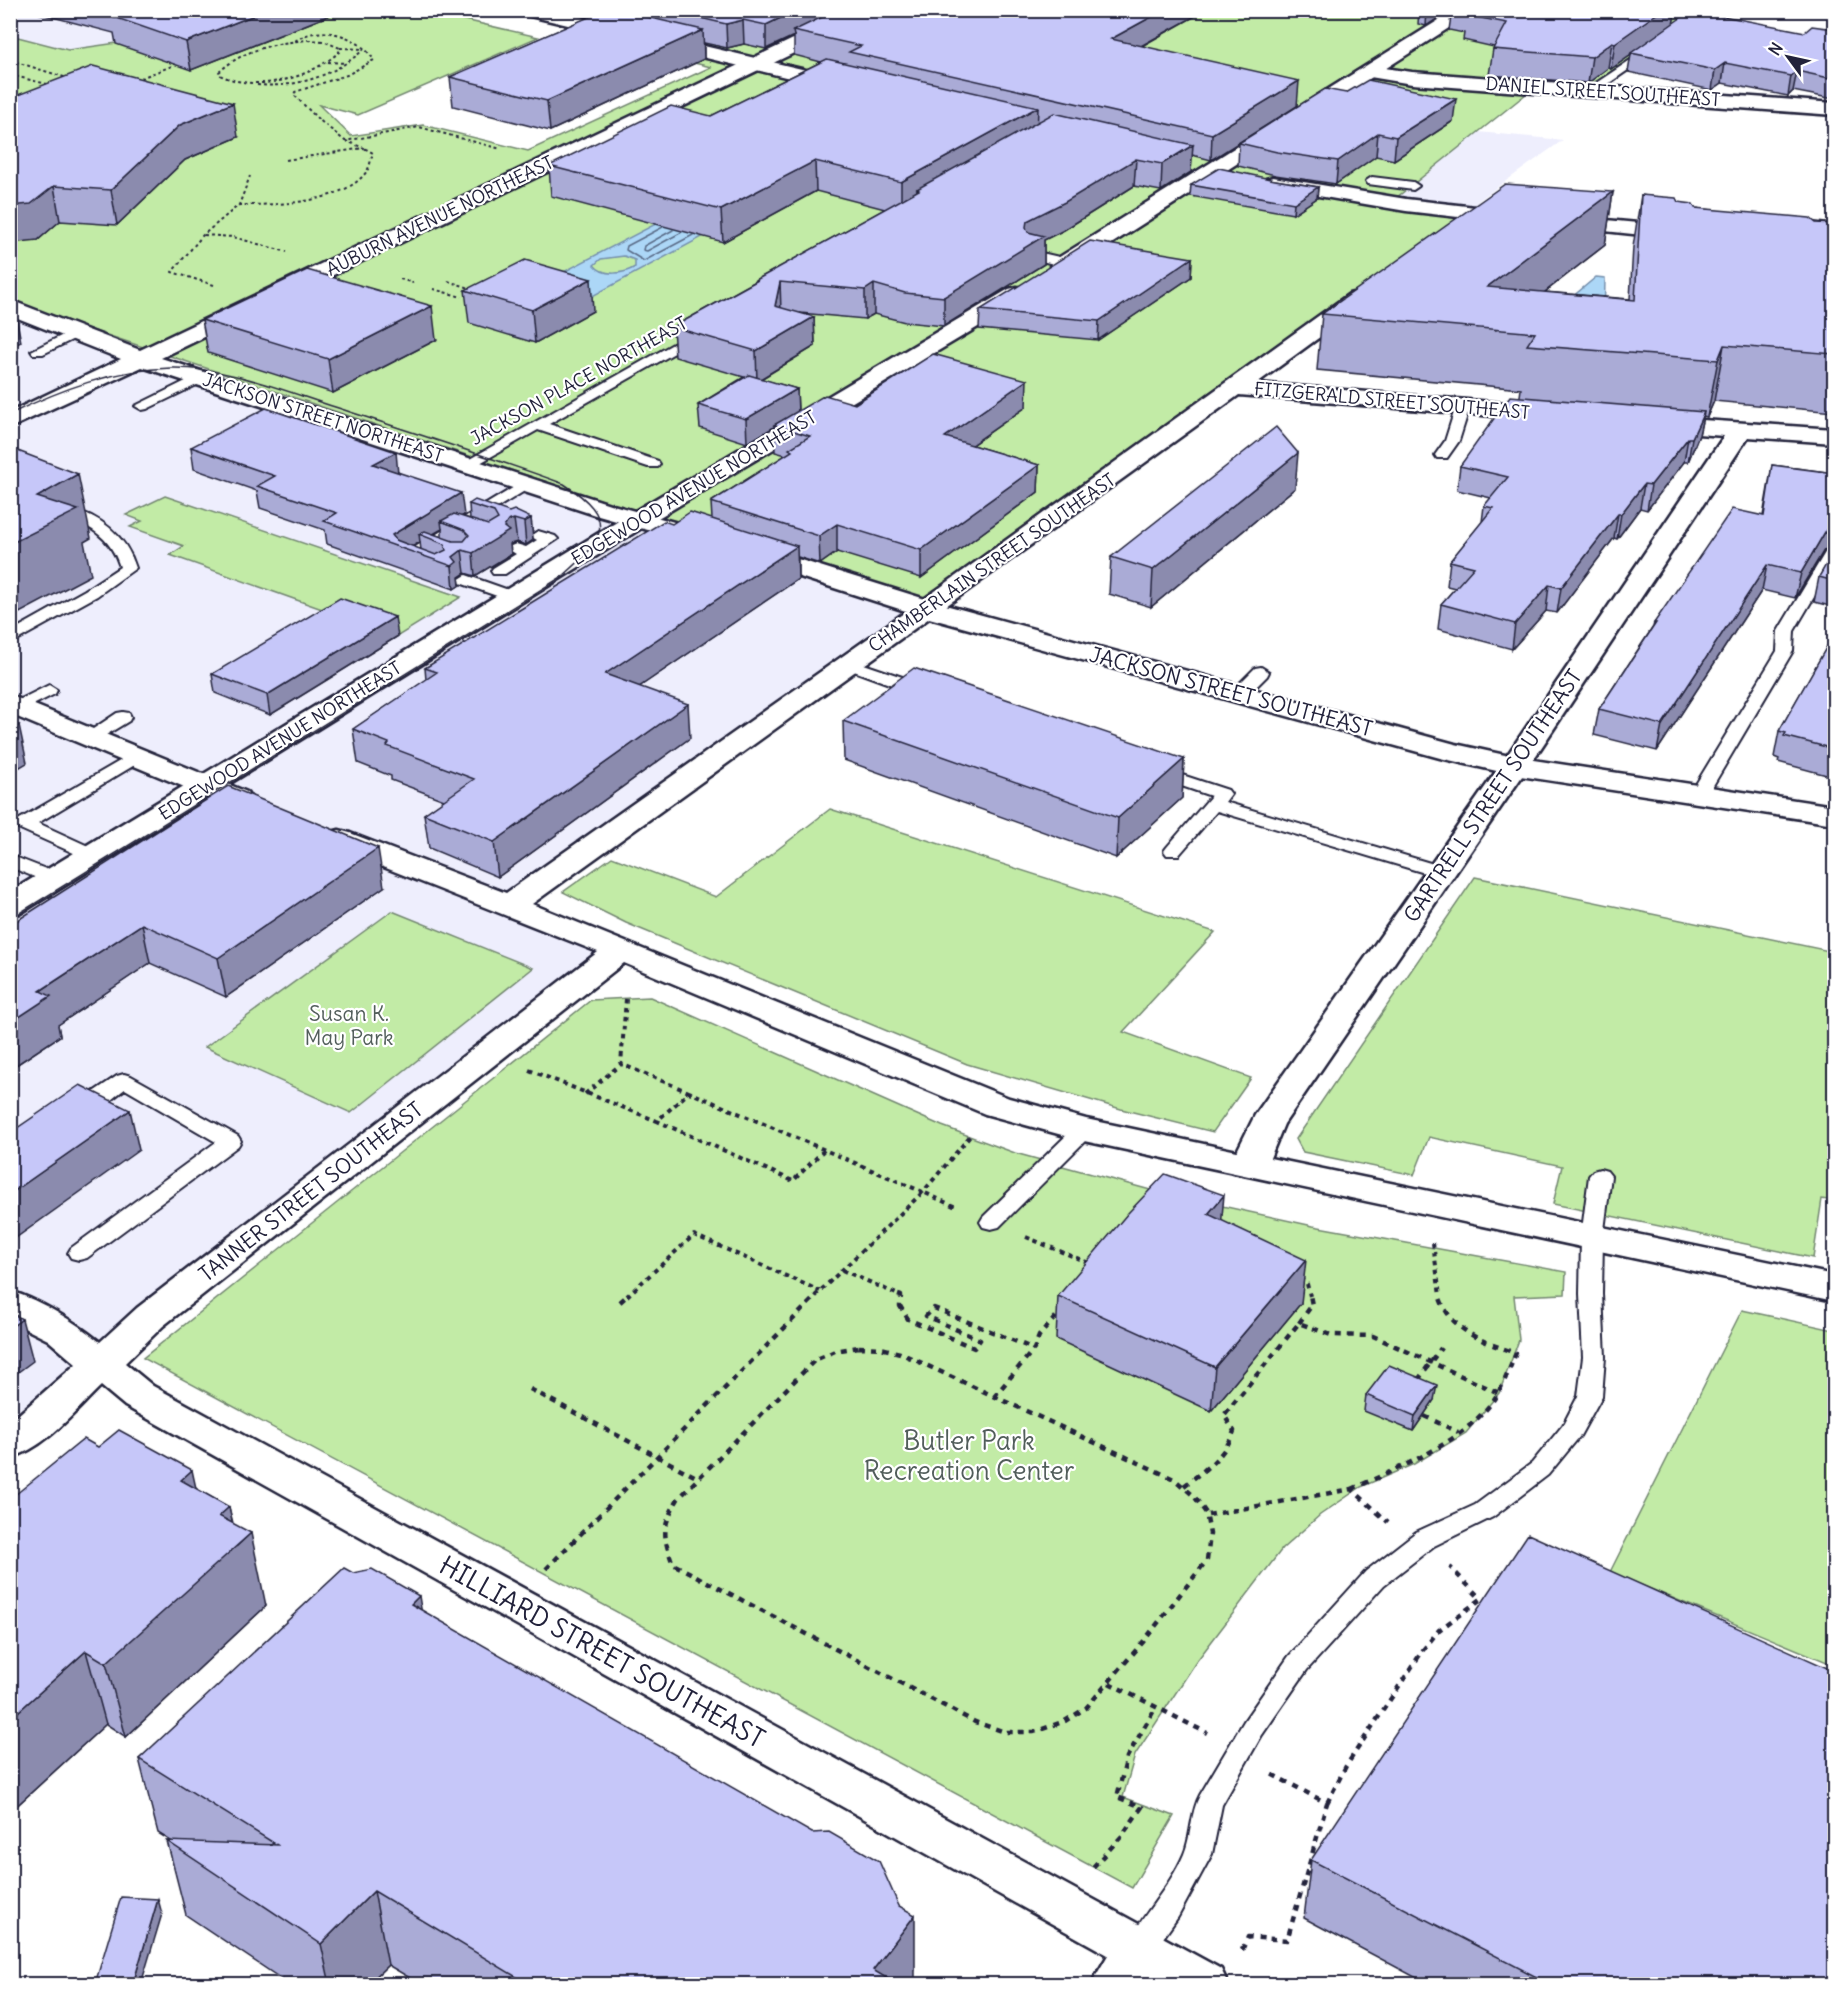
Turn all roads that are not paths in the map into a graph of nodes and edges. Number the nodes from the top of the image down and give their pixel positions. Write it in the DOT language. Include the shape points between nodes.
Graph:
graph roads {
  1 [pos="526,10"];
  2 [pos="1468,10"];
  3 [pos="876,11"];
  4 [pos="638,19"];
  5 [pos="611,30"];
  6 [pos="589,40"];
  7 [pos="1662,41"];
  8 [pos="756,64"];
  9 [pos="1371,72"];
  10 [pos="854,87"];
  11 [pos="1591,91"];
  12 [pos="1834,109"];
  13 [pos="1185,164"];
  14 [pos="1214,171"];
  15 [pos="1413,186"];
  16 [pos="1354,197"];
  17 [pos="1473,213"];
  18 [pos="1449,231"];
  19 [pos="1706,235"];
  20 [pos="1034,255"];
  21 [pos="1067,263"];
  22 [pos="1372,288"];
  23 [pos="10,307"];
  24 [pos="705,330"];
  25 [pos="77,332"];
  26 [pos="38,351"];
  27 [pos="142,358"];
  28 [pos="200,378"];
  29 [pos="1237,388"];
  30 [pos="142,406"];
  31 [pos="1463,406"];
  32 [pos="1570,416"];
  33 [pos="10,421"];
  34 [pos="1641,422"];
  35 [pos="538,424"];
  36 [pos="1741,429"];
  37 [pos="1834,436"];
  38 [pos="1443,455"];
  39 [pos="653,464"];
  40 [pos="466,465"];
  41 [pos="526,484"];
  42 [pos="54,507"];
  43 [pos="476,515"];
  44 [pos="639,519"];
  45 [pos="494,521"];
  46 [pos="454,528"];
  47 [pos="473,534"];
  48 [pos="538,536"];
  49 [pos="426,545"];
  50 [pos="443,551"];
  51 [pos="1834,551"];
  52 [pos="431,567"];
  53 [pos="514,597"];
  54 [pos="928,609"];
  55 [pos="10,639"];
  56 [pos="849,664"];
  57 [pos="1261,672"];
  58 [pos="49,690"];
  59 [pos="933,694"];
  60 [pos="1239,694"];
  61 [pos="15,705"];
  62 [pos="123,717"];
  63 [pos="90,736"];
  64 [pos="137,756"];
  65 [pos="1514,766"];
  66 [pos="1167,775"];
  67 [pos="207,786"];
  68 [pos="1699,794"];
  69 [pos="1213,804"];
  70 [pos="265,810"];
  71 [pos="1834,815"];
  72 [pos="309,827"];
  73 [pos="1173,851"];
  74 [pos="93,855"];
  75 [pos="10,860"];
  76 [pos="1441,872"];
  77 [pos="54,879"];
  78 [pos="10,906"];
  79 [pos="507,907"];
  80 [pos="621,950"];
  81 [pos="67,1120"];
  82 [pos="1084,1130"];
  83 [pos="1249,1166"];
  84 [pos="1600,1176"];
  85 [pos="991,1222"];
  86 [pos="1592,1238"];
  87 [pos="79,1253"];
  88 [pos="1834,1288"];
  89 [pos="10,1304"];
  90 [pos="100,1364"];
  91 [pos="10,1444"];
  92 [pos="1127,1967"];
  93 [pos="1204,1984"];
  1 -- 5 [label="street"];
  2 -- 9 [label="street, EDGEWOOD AVENUE NORTHEAST"];
  3 -- 8 [label="street, AUBURN AVENUE NORTHEAST"];
  4 -- 5 [label="street"];
  5 -- 6 [label="lane"];
  5 -- 8 [label="street"];
  7 -- 11 [label="lane"];
  8 -- 10 [label="street"];
  8 -- 27 [label="street, AUBURN AVENUE NORTHEAST" via="335,266 300,289 264,300"];
  9 -- 11 [label="street, DANIEL STREET SOUTHEAST"];
  9 -- 14 [label="street, EDGEWOOD AVENUE NORTHEAST"];
  11 -- 12 [label="street, DANIEL STREET SOUTHEAST"];
  13 -- 14 [label="street"];
  14 -- 16 [label="street"];
  14 -- 21 [label="street, EDGEWOOD AVENUE NORTHEAST"];
  15 -- 16 [label="lane" via="1376,177"];
  16 -- 17 [label="street"];
  17 -- 18 [label="street"];
  17 -- 19 [label="street"];
  20 -- 21 [label="lane"];
  21 -- 44 [label="street, EDGEWOOD AVENUE NORTHEAST"];
  22 -- 29 [label="street, CHAMBERLAIN STREET SOUTHEAST"];
  23 -- 25 [label="street, JACKSON STREET NORTHEAST"];
  24 -- 35 [label="lane, JACKSON PLACE NORTHEAST"];
  25 -- 26 [label="lane"];
  25 -- 27 [label="street, JACKSON STREET NORTHEAST"];
  27 -- 28 [label="street, JACKSON STREET NORTHEAST"];
  27 -- 33 [label="street, AUBURN AVENUE NORTHEAST"];
  28 -- 30 [label="lane"];
  28 -- 40 [label="street, JACKSON STREET NORTHEAST"];
  29 -- 31 [label="street, FITZGERALD STREET SOUTHEAST"];
  29 -- 54 [label="street, CHAMBERLAIN STREET SOUTHEAST"];
  31 -- 32 [label="street, FITZGERALD STREET SOUTHEAST"];
  31 -- 38 [label="lane" via="1452,441"];
  34 -- 36 [label="street"];
  35 -- 39 [label="lane"];
  35 -- 40 [label="lane, JACKSON PLACE NORTHEAST"];
  36 -- 37 [label="street"];
  36 -- 65 [label="street, GARTRELL STREET SOUTHEAST"];
  40 -- 41 [label="street, JACKSON STREET NORTHEAST"];
  41 -- 43 [label="lane"];
  41 -- 44 [label="street, JACKSON STREET NORTHEAST"];
  42 -- 55 [label="lane" via="98,523 123,550 128,568"];
  43 -- 45 [label="lane"];
  43 -- 46 [label="lane"];
  44 -- 53 [label="street, EDGEWOOD AVENUE NORTHEAST"];
  44 -- 54 [label="street, JACKSON STREET SOUTHEAST"];
  46 -- 47 [label="lane"];
  46 -- 49 [label="lane"];
  48 -- 53 [label="lane" via="549,539 472,582"];
  49 -- 50 [label="lane"];
  49 -- 52 [label="lane" via="405,558"];
  51 -- 68 [label="lane" via="1786,631 1785,651"];
  53 -- 67 [label="street, EDGEWOOD AVENUE NORTHEAST"];
  54 -- 56 [label="street, CHAMBERLAIN STREET SOUTHEAST"];
  54 -- 60 [label="street, JACKSON STREET SOUTHEAST"];
  56 -- 59 [label="lane"];
  56 -- 79 [label="street, CHAMBERLAIN STREET SOUTHEAST"];
  57 -- 60 [label="lane"];
  58 -- 61 [label="lane"];
  60 -- 65 [label="street, JACKSON STREET SOUTHEAST"];
  61 -- 63 [label="street"];
  62 -- 63 [label="lane"];
  63 -- 64 [label="street"];
  64 -- 67 [label="street"];
  64 -- 74 [label="lane" via="24,824"];
  65 -- 68 [label="street, JACKSON STREET SOUTHEAST"];
  65 -- 76 [label="street, GARTRELL STREET SOUTHEAST"];
  66 -- 69 [label="lane" via="1222,794"];
  67 -- 70 [label="street"];
  67 -- 74 [label="street, EDGEWOOD AVENUE NORTHEAST"];
  68 -- 71 [label="street, JACKSON STREET SOUTHEAST"];
  69 -- 73 [label="lane"];
  69 -- 76 [label="lane"];
  72 -- 79 [label="street"];
  74 -- 77 [label="street, EDGEWOOD AVENUE NORTHEAST"];
  75 -- 77 [label="lane"];
  76 -- 83 [label="street, GARTRELL STREET SOUTHEAST" via="1267,1123"];
  77 -- 78 [label="street, EDGEWOOD AVENUE NORTHEAST"];
  79 -- 80 [label="street"];
  80 -- 82 [label="street" via="997,1106"];
  80 -- 90 [label="street, TANNER STREET SOUTHEAST" via="150,1317"];
  81 -- 87 [label="lane" via="124,1080 231,1141"];
  82 -- 83 [label="street"];
  82 -- 85 [label="lane"];
  83 -- 86 [label="street"];
  84 -- 86 [label="lane"];
  86 -- 88 [label="street"];
  86 -- 92 [label="lane" via="1594,1357 1590,1396 1572,1430 1540,1469 1484,1511 1425,1539 1375,1578 1298,1663 1253,1728 1209,1803 1198,1854 1168,1909"];
  89 -- 90 [label="street, HILLIARD STREET SOUTHEAST" via="61,1331"];
  90 -- 91 [label="street, TANNER STREET SOUTHEAST"];
  90 -- 92 [label="street, HILLIARD STREET SOUTHEAST" via="139,1396"];
  92 -- 93 [label="street, HILLIARD STREET SOUTHEAST"];
}
